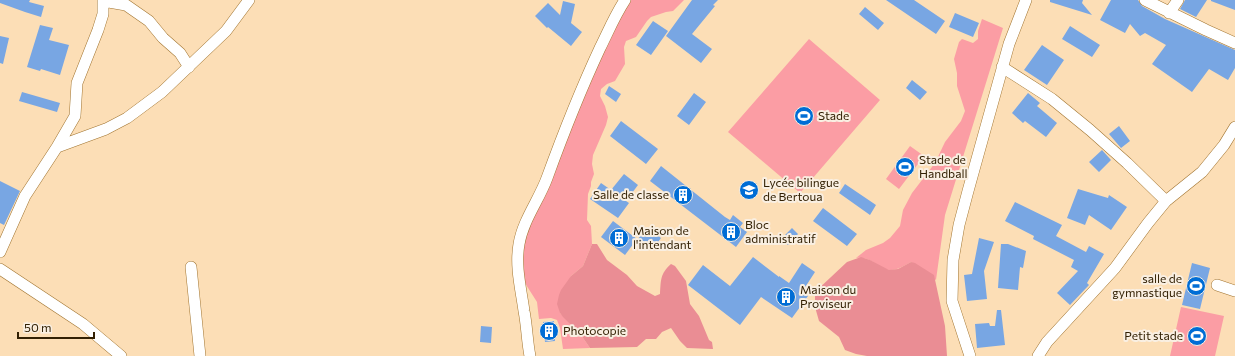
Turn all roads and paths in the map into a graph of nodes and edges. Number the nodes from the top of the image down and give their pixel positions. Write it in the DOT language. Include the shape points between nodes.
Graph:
graph roads {
  1 [pos="249,0"];
  2 [pos="625,0"];
  3 [pos="1026,0"];
  4 [pos="1145,0"];
  5 [pos="1178,0"];
  6 [pos="103,1"];
  7 [pos="1169,12"];
  8 [pos="1235,43"];
  9 [pos="189,67"];
  10 [pos="1002,67"];
  11 [pos="1235,127"];
  12 [pos="57,147"];
  13 [pos="1166,201"];
  14 [pos="0,252"];
  15 [pos="191,267"];
  16 [pos="0,269"];
  17 [pos="1217,285"];
  18 [pos="1235,291"];
  19 [pos="121,356"];
  20 [pos="200,356"];
  21 [pos="530,356"];
  22 [pos="970,356"];
  23 [pos="1038,356"];
  1 -- 9 [label="street" via="226,32"];
  2 -- 21 [label="street" via="583,83 544,184 524,224 518,245 519,276"];
  3 -- 10 [label="street"];
  4 -- 7 [label="street"];
  5 -- 7 [label="street"];
  6 -- 9 [label="street" via="126,5 149,21 180,53"];
  6 -- 12 [label="street" via="103,14 98,30 77,83 75,116"];
  7 -- 8 [label="street"];
  9 -- 12 [label="street" via="162,92 127,118 106,129"];
  10 -- 13 [label="street" via="1052,99 1090,130"];
  10 -- 22 [label="street" via="959,225 952,260 952,301"];
  11 -- 13 [label="street" via="1202,172"];
  12 -- 14 [label="street" via="25,196"];
  13 -- 23 [label="street" via="1115,268 1047,342"];
  15 -- 20 [label="street"];
  16 -- 19 [label="street" via="82,324"];
  17 -- 18 [label="street"];
}
